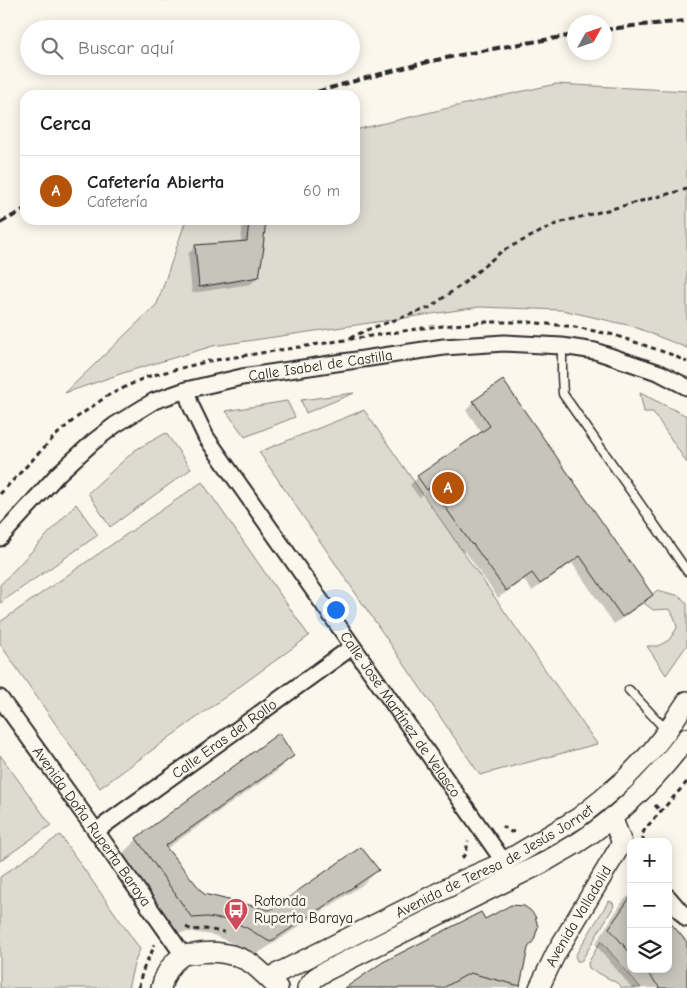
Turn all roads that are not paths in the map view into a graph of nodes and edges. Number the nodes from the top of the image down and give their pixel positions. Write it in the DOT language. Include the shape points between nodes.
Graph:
graph roads {
  1 [pos="562,346"];
  2 [pos="687,387"];
  3 [pos="186,390"];
  4 [pos="0,538"];
  5 [pos="687,571"];
  6 [pos="352,647"];
  7 [pos="629,690"];
  8 [pos="0,698"];
  9 [pos="687,701"];
  10 [pos="667,731"];
  11 [pos="687,738"];
  12 [pos="612,817"];
  13 [pos="96,831"];
  14 [pos="626,848"];
  15 [pos="504,862"];
  16 [pos="672,902"];
  17 [pos="687,919"];
  18 [pos="183,955"];
  19 [pos="273,983"];
  20 [pos="161,988"];
  21 [pos="307,988"];
  22 [pos="539,988"];
  1 -- 2 [label="street, Calle Isabel de Castilla" via="595,351 660,373"];
  1 -- 3 [label="street, Calle Isabel de Castilla" via="504,343 444,347 242,377"];
  1 -- 5 [label="lane" via="563,394"];
  3 -- 4 [label="street, Calle Isabel de Castilla" via="144,406 93,442"];
  3 -- 6 [label="street, Calle José Martínez de Velasco" via="206,437"];
  6 -- 13 [label="street, Calle Eras del Rollo"];
  6 -- 15 [label="street, Calle José Martínez de Velasco"];
  7 -- 10 [label="lane"];
  8 -- 13 [label="street, Avenida Doña Ruperta Baraya"];
  9 -- 10 [label="street, Avenida de Teresa de Jesús Jornet"];
  10 -- 15 [label="street, Avenida de Teresa de Jesús Jornet" via="650,753 596,804"];
  11 -- 12 [label="street, Avenida de Teresa de Jesús Jornet" via="666,766"];
  12 -- 14 [label="street, Avenida Valladolid"];
  12 -- 21 [label="street, Avenida de Teresa de Jesús Jornet" via="545,862 330,968"];
  13 -- 18 [label="street, Avenida Doña Ruperta Baraya"];
  14 -- 22 [label="street, Avenida Valladolid" via="556,953"];
  15 -- 19 [label="street, Avenida de Teresa de Jesús Jornet" via="465,879"];
  16 -- 17 [label="street"];
  18 -- 19 [label="street" via="200,952 228,954 252,964"];
  18 -- 20 [label="street" via="170,967"];
}
